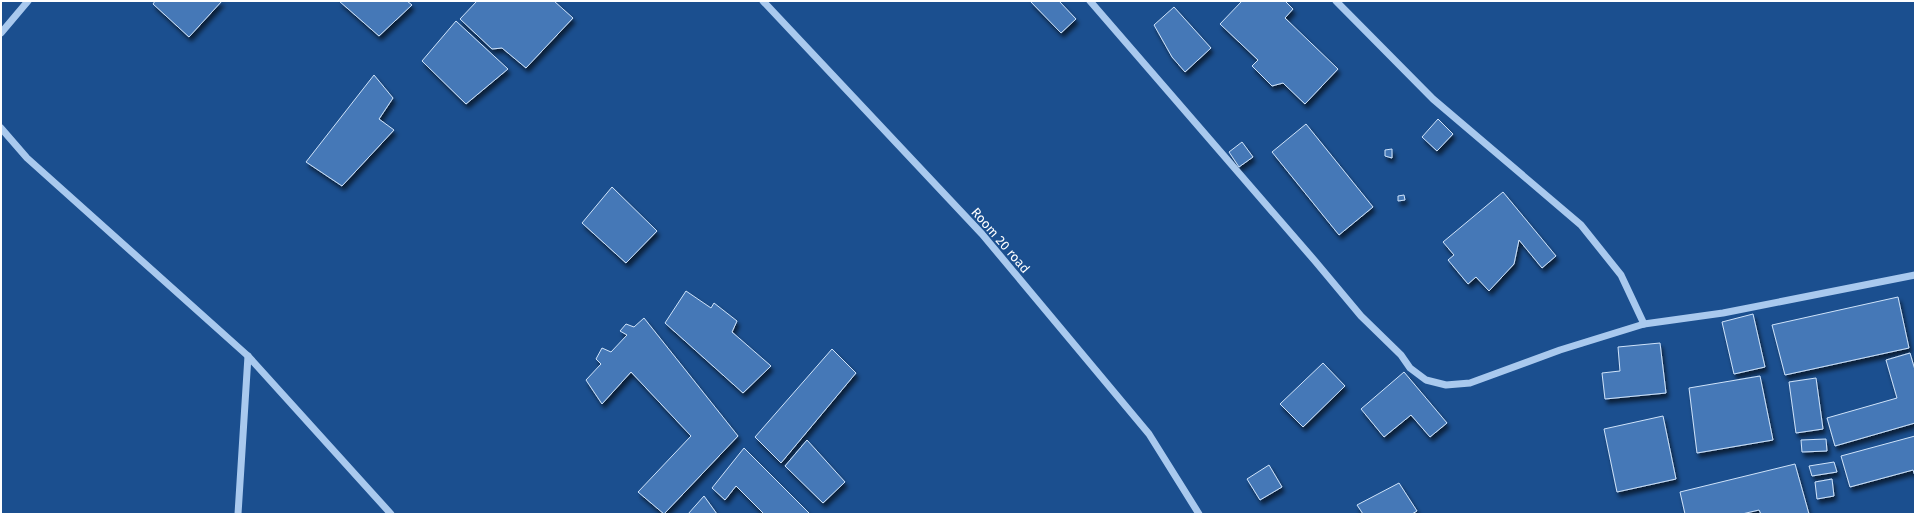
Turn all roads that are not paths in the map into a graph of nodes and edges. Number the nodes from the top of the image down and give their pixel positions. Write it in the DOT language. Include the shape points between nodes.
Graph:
graph roads {
  1 [pos="28,1"];
  2 [pos="763,1"];
  3 [pos="1090,1"];
  4 [pos="1336,1"];
  5 [pos="1,33"];
  6 [pos="1,128"];
  7 [pos="1915,275"];
  8 [pos="1644,324"];
  9 [pos="248,356"];
  10 [pos="238,514"];
  11 [pos="391,514"];
  12 [pos="1199,514"];
  1 -- 5 [label="street"];
  2 -- 12 [label="street, Room 20 road" via="982,234 1149,434"];
  3 -- 8 [label="street" via="1361,316 1401,355 1410,368 1426,380 1446,384 1470,383 1560,350"];
  4 -- 8 [label="street" via="1433,99 1581,225 1621,275"];
  6 -- 9 [label="street" via="27,158"];
  7 -- 8 [label="street" via="1723,313"];
  9 -- 10 [label="street"];
  9 -- 11 [label="street"];
}
